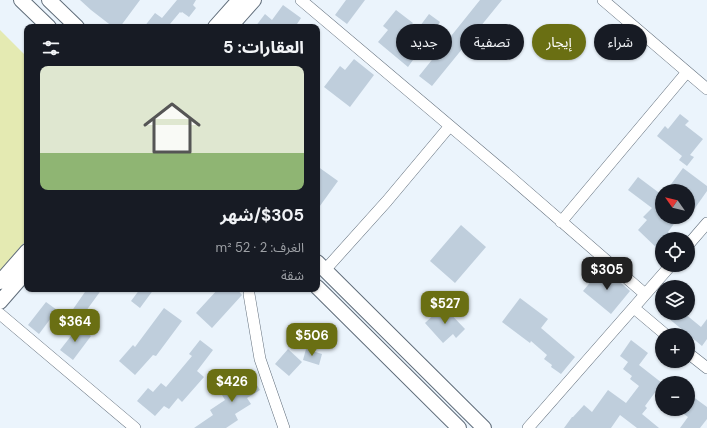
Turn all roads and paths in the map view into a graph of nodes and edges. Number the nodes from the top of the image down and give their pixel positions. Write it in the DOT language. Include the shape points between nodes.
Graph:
graph roads {
  1 [pos="21,0"];
  2 [pos="49,0"];
  3 [pos="239,0"];
  4 [pos="254,0"];
  5 [pos="301,0"];
  6 [pos="603,0"];
  7 [pos="46,24"];
  8 [pos="74,24"];
  9 [pos="218,24"];
  10 [pos="233,24"];
  11 [pos="687,72"];
  12 [pos="707,89"];
  13 [pos="449,127"];
  14 [pos="561,222"];
  15 [pos="707,223"];
  16 [pos="695,237"];
  17 [pos="24,254"];
  18 [pos="321,266"];
  19 [pos="665,272"];
  20 [pos="24,274"];
  21 [pos="0,282"];
  22 [pos="320,290"];
  23 [pos="249,294"];
  24 [pos="645,294"];
  25 [pos="0,302"];
  26 [pos="634,308"];
  27 [pos="0,314"];
  28 [pos="658,328"];
  29 [pos="695,359"];
  30 [pos="707,368"];
  31 [pos="135,428"];
  32 [pos="284,428"];
  33 [pos="459,428"];
  34 [pos="484,428"];
  35 [pos="528,428"];
  1 -- 7 [label="street"];
  2 -- 8 [label="street"];
  3 -- 9 [label="street"];
  4 -- 10 [label="street"];
  5 -- 13 [label="street"];
  6 -- 11 [label="street"];
  11 -- 12 [label="street"];
  11 -- 14 [label="street"];
  13 -- 14 [label="street"];
  13 -- 18 [label="street" via="387,200"];
  14 -- 24 [label="street"];
  15 -- 16 [label="street"];
  17 -- 21 [label="street"];
  18 -- 34 [label="street"];
  19 -- 24 [label="street"];
  20 -- 25 [label="street"];
  22 -- 33 [label="street"];
  23 -- 32 [label="street" via="260,359"];
  24 -- 26 [label="street"];
  26 -- 28 [label="street"];
  26 -- 35 [label="street"];
  27 -- 31 [label="street"];
  29 -- 30 [label="street"];
}
